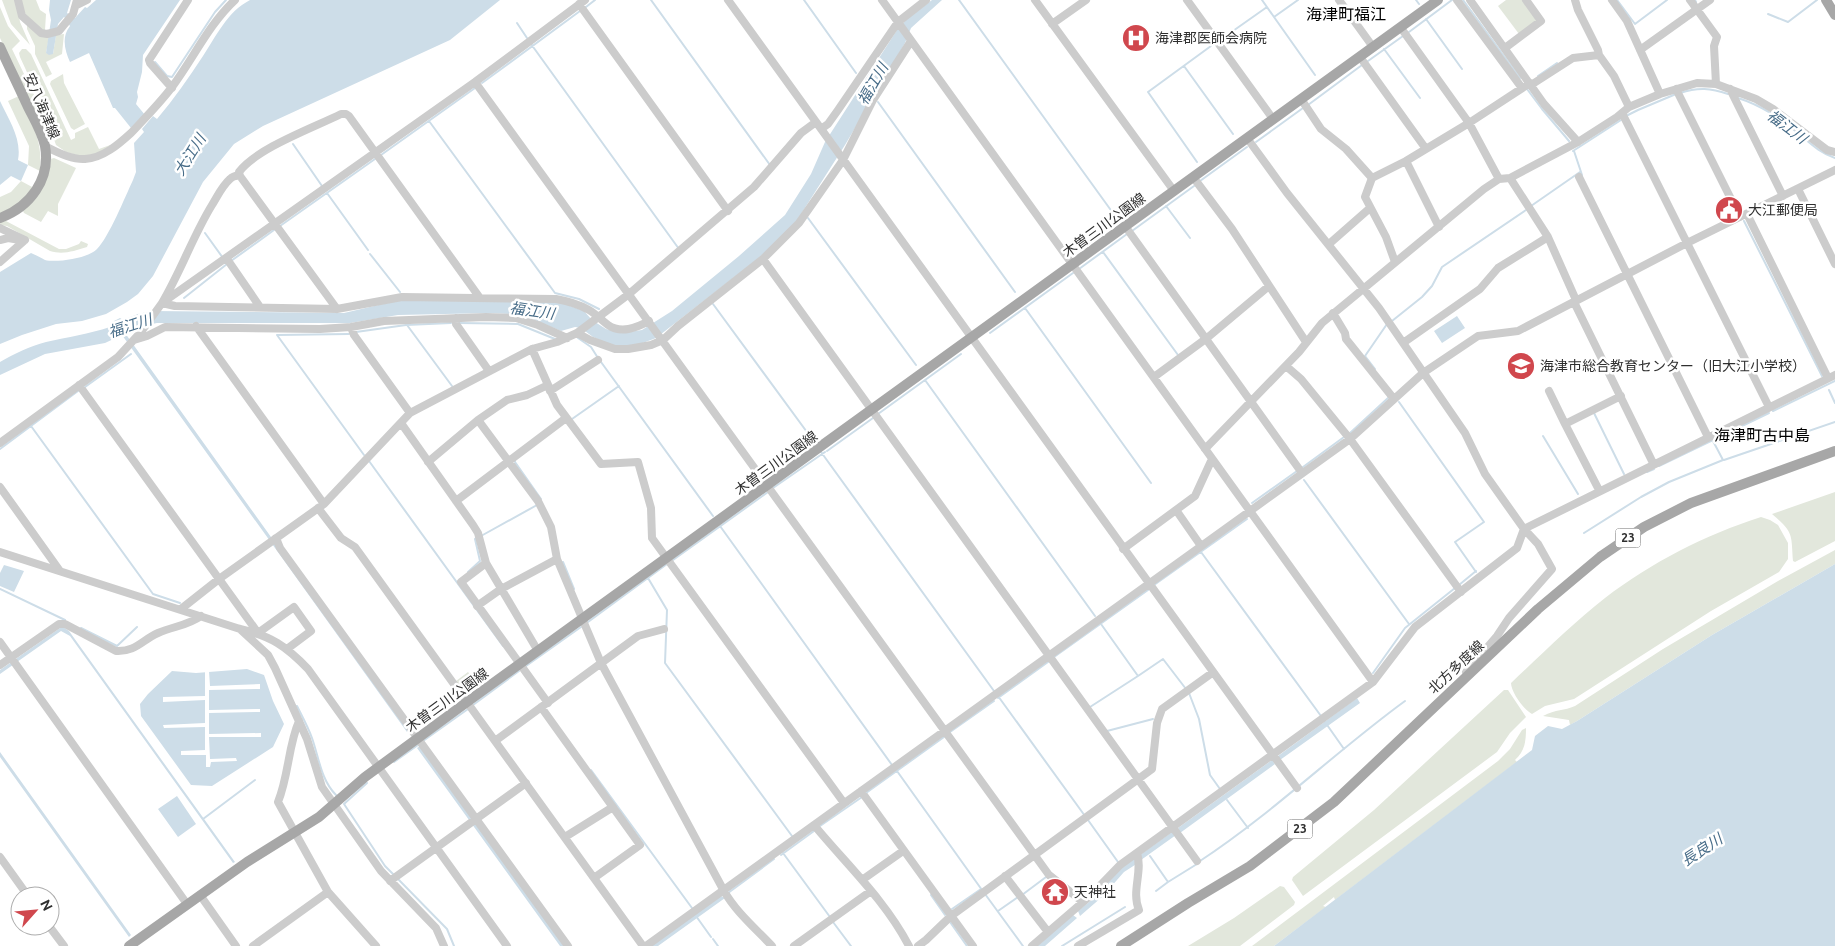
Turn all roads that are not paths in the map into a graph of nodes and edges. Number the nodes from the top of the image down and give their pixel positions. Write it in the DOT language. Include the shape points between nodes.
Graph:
graph roads {
  1 [pos="18,0"];
  2 [pos="87,0"];
  3 [pos="188,0"];
  4 [pos="235,0"];
  5 [pos="728,0"];
  6 [pos="882,0"];
  7 [pos="926,0"];
  8 [pos="1035,0"];
  9 [pos="1086,0"];
  10 [pos="1187,0"];
  11 [pos="1339,0"];
  12 [pos="1438,0"];
  13 [pos="1457,0"];
  14 [pos="1470,0"];
  15 [pos="1526,0"];
  16 [pos="1575,0"];
  17 [pos="1612,0"];
  18 [pos="1690,0"];
  19 [pos="1710,0"];
  20 [pos="1826,0"];
  21 [pos="582,2"];
  22 [pos="77,3"];
  23 [pos="1696,10"];
  24 [pos="1835,15"];
  25 [pos="899,23"];
  26 [pos="1052,24"];
  27 [pos="1401,28"];
  28 [pos="911,40"];
  29 [pos="0,47"];
  30 [pos="1374,47"];
  31 [pos="1505,48"];
  32 [pos="1640,50"];
  33 [pos="1599,56"];
  34 [pos="1360,57"];
  35 [pos="475,82"];
  36 [pos="1531,84"];
  37 [pos="1716,84"];
  38 [pos="172,88"];
  39 [pos="1522,88"];
  40 [pos="1676,88"];
  41 [pos="1730,89"];
  42 [pos="1660,94"];
  43 [pos="1301,99"];
  44 [pos="1629,107"];
  45 [pos="1622,113"];
  46 [pos="1273,119"];
  47 [pos="1469,123"];
  48 [pos="818,126"];
  49 [pos="1247,138"];
  50 [pos="1578,142"];
  51 [pos="45,146"];
  52 [pos="1426,149"];
  53 [pos="374,152"];
  54 [pos="1835,152"];
  55 [pos="842,159"];
  56 [pos="1406,161"];
  57 [pos="1835,170"];
  58 [pos="240,176"];
  59 [pos="1193,177"];
  60 [pos="1578,177"];
  61 [pos="1372,178"];
  62 [pos="1510,178"];
  63 [pos="1499,179"];
  64 [pos="1798,188"];
  65 [pos="1174,192"];
  66 [pos="1783,196"];
  67 [pos="1370,208"];
  68 [pos="728,211"];
  69 [pos="1743,215"];
  70 [pos="0,218"];
  71 [pos="275,224"];
  72 [pos="1125,226"];
  73 [pos="1439,227"];
  74 [pos="0,228"];
  75 [pos="1548,237"];
  76 [pos="0,240"];
  77 [pos="24,240"];
  78 [pos="1688,243"];
  79 [pos="1328,244"];
  80 [pos="763,259"];
  81 [pos="228,261"];
  82 [pos="0,262"];
  83 [pos="1395,262"];
  84 [pos="1072,264"];
  85 [pos="1835,264"];
  86 [pos="1627,274"];
  87 [pos="1270,286"];
  88 [pos="1364,288"];
  89 [pos="629,294"];
  90 [pos="480,298"];
  91 [pos="1575,301"];
  92 [pos="160,305"];
  93 [pos="260,307"];
  94 [pos="337,310"];
  95 [pos="1334,313"];
  96 [pos="456,318"];
  97 [pos="599,318"];
  98 [pos="649,322"];
  99 [pos="196,326"];
  100 [pos="351,327"];
  101 [pos="578,333"];
  102 [pos="971,336"];
  103 [pos="567,338"];
  104 [pos="1206,338"];
  105 [pos="662,339"];
  106 [pos="1306,342"];
  107 [pos="131,343"];
  108 [pos="1403,343"];
  109 [pos="532,350"];
  110 [pos="598,360"];
  111 [pos="1286,366"];
  112 [pos="489,371"];
  113 [pos="1423,373"];
  114 [pos="1832,376"];
  115 [pos="1154,377"];
  116 [pos="79,386"];
  117 [pos="549,388"];
  118 [pos="1549,391"];
  119 [pos="1620,396"];
  120 [pos="1394,399"];
  121 [pos="1252,402"];
  122 [pos="1769,407"];
  123 [pos="871,410"];
  124 [pos="410,413"];
  125 [pos="566,418"];
  126 [pos="478,420"];
  127 [pos="400,423"];
  128 [pos="1565,424"];
  129 [pos="1708,437"];
  130 [pos="1350,439"];
  131 [pos="0,443"];
  132 [pos="1205,449"];
  133 [pos="1835,451"];
  134 [pos="1212,459"];
  135 [pos="428,462"];
  136 [pos="510,462"];
  137 [pos="1653,464"];
  138 [pos="1302,473"];
  139 [pos="767,486"];
  140 [pos="0,487"];
  141 [pos="1599,490"];
  142 [pos="456,501"];
  143 [pos="321,506"];
  144 [pos="1176,510"];
  145 [pos="1250,511"];
  146 [pos="1524,528"];
  147 [pos="273,540"];
  148 [pos="1201,546"];
  149 [pos="1123,549"];
  150 [pos="0,552"];
  151 [pos="667,558"];
  152 [pos="557,559"];
  153 [pos="486,563"];
  154 [pos="60,571"];
  155 [pos="219,579"];
  156 [pos="1148,585"];
  157 [pos="501,589"];
  158 [pos="1458,589"];
  159 [pos="477,606"];
  160 [pos="181,609"];
  161 [pos="201,616"];
  162 [pos="582,619"];
  163 [pos="240,629"];
  164 [pos="664,629"];
  165 [pos="258,633"];
  166 [pos="0,642"];
  167 [pos="287,649"];
  168 [pos="538,651"];
  169 [pos="1049,656"];
  170 [pos="13,660"];
  171 [pos="601,663"];
  172 [pos="520,664"];
  173 [pos="0,665"];
  174 [pos="1212,672"];
  175 [pos="1373,682"];
  176 [pos="1458,684"];
  177 [pos="466,702"];
  178 [pos="545,705"];
  179 [pos="299,721"];
  180 [pos="944,731"];
  181 [pos="418,738"];
  182 [pos="495,742"];
  183 [pos="1272,756"];
  184 [pos="378,767"];
  185 [pos="1138,780"];
  186 [pos="526,783"];
  187 [pos="1297,788"];
  188 [pos="861,791"];
  189 [pos="844,803"];
  190 [pos="334,805"];
  191 [pos="612,807"];
  192 [pos="474,821"];
  193 [pos="814,825"];
  194 [pos="1173,828"];
  195 [pos="297,832"];
  196 [pos="565,837"];
  197 [pos="436,848"];
  198 [pos="903,851"];
  199 [pos="1137,853"];
  200 [pos="1034,855"];
  201 [pos="0,857"];
  202 [pos="1197,861"];
  203 [pos="1005,876"];
  204 [pos="594,878"];
  205 [pos="862,880"];
  206 [pos="390,881"];
  207 [pos="21,886"];
  208 [pos="724,890"];
  209 [pos="871,891"];
  210 [pos="328,892"];
  211 [pos="200,895"];
  212 [pos="1083,902"];
  213 [pos="187,904"];
  214 [pos="951,916"];
  215 [pos="1048,932"];
  216 [pos="131,945"];
  217 [pos="236,946"];
  218 [pos="253,946"];
  219 [pos="376,946"];
  220 [pos="444,946"];
  221 [pos="507,946"];
  222 [pos="568,946"];
  223 [pos="645,946"];
  224 [pos="772,946"];
  225 [pos="794,946"];
  226 [pos="909,946"];
  227 [pos="918,946"];
  228 [pos="972,946"];
  229 [pos="1032,946"];
  230 [pos="1078,946"];
  231 [pos="1121,946"];
  1 -- 22 [label="street" via="22,16 40,33 47,34 59,30 73,14"];
  2 -- 22 [label="street"];
  3 -- 38 [label="street" via="149,60"];
  4 -- 38 [label="street" via="216,22"];
  5 -- 48 [label="street"];
  6 -- 25 [label="street"];
  7 -- 25 [label="street"];
  8 -- 26 [label="street"];
  9 -- 26 [label="street"];
  10 -- 46 [label="street"];
  11 -- 30 [label="street"];
  12 -- 27 [label="main road, 木曽三川公園線"];
  13 -- 39 [label="street"];
  14 -- 31 [label="street"];
  15 -- 31 [label="street" via="1541,21"];
  16 -- 33 [label="street"];
  17 -- 32 [label="street" via="1627,21"];
  18 -- 23 [label="street"];
  19 -- 23 [label="street"];
  20 -- 24 [label="main road"];
  21 -- 35 [label="street"];
  21 -- 68 [label="street"];
  23 -- 32 [label="street"];
  23 -- 37 [label="street" via="1717,37 1714,46"];
  25 -- 28 [label="street"];
  25 -- 48 [label="street" via="828,124"];
  26 -- 65 [label="street"];
  27 -- 30 [label="main road, 木曽三川公園線"];
  27 -- 47 [label="street"];
  28 -- 55 [label="street" via="873,100"];
  28 -- 84 [label="street"];
  29 -- 51 [label="main road, 安八海津線"];
  30 -- 34 [label="main road, 木曽三川公園線"];
  31 -- 36 [label="street"];
  32 -- 42 [label="street"];
  33 -- 36 [label="street" via="1573,58"];
  33 -- 44 [label="street" via="1614,76"];
  34 -- 43 [label="main road, 木曽三川公園線"];
  34 -- 52 [label="street"];
  35 -- 53 [label="street"];
  35 -- 89 [label="street"];
  36 -- 39 [label="street"];
  36 -- 50 [label="street"];
  37 -- 40 [label="street" via="1697,83"];
  37 -- 41 [label="street"];
  38 -- 51 [label="street" via="136,128 108,151 84,159"];
  39 -- 47 [label="street"];
  40 -- 42 [label="street"];
  40 -- 69 [label="street"];
  41 -- 54 [label="street" via="1774,109 1827,150"];
  41 -- 66 [label="street"];
  42 -- 44 [label="street"];
  43 -- 46 [label="main road, 木曽三川公園線"];
  43 -- 61 [label="street" via="1321,129 1346,149"];
  44 -- 45 [label="street"];
  45 -- 50 [label="street"];
  45 -- 78 [label="street"];
  46 -- 49 [label="main road, 木曽三川公園線"];
  47 -- 52 [label="street"];
  47 -- 63 [label="street"];
  48 -- 55 [label="street"];
  48 -- 68 [label="street" via="801,133 754,188"];
  49 -- 59 [label="main road, 木曽三川公園線"];
  49 -- 79 [label="street"];
  50 -- 62 [label="street"];
  51 -- 70 [label="main road, 安八海津線" via="45,168 35,193 23,206"];
  52 -- 56 [label="street"];
  53 -- 58 [label="street" via="349,116 341,114 260,154 244,166"];
  53 -- 71 [label="street"];
  53 -- 90 [label="street"];
  55 -- 80 [label="street" via="799,223"];
  55 -- 102 [label="street"];
  56 -- 61 [label="street"];
  56 -- 73 [label="street"];
  57 -- 64 [label="street"];
  58 -- 71 [label="street"];
  58 -- 92 [label="street" via="230,179 216,200"];
  59 -- 65 [label="main road, 木曽三川公園線"];
  59 -- 87 [label="street"];
  60 -- 86 [label="street"];
  61 -- 67 [label="street" via="1364,197"];
  62 -- 63 [label="street"];
  62 -- 75 [label="street"];
  63 -- 73 [label="street"];
  64 -- 66 [label="street"];
  64 -- 85 [label="street"];
  65 -- 72 [label="main road, 木曽三川公園線"];
  66 -- 69 [label="street"];
  67 -- 79 [label="street"];
  67 -- 83 [label="street"];
  68 -- 89 [label="street"];
  69 -- 78 [label="street"];
  69 -- 114 [label="street"];
  71 -- 81 [label="street"];
  71 -- 94 [label="street"];
  72 -- 84 [label="main road, 木曽三川公園線"];
  72 -- 104 [label="street"];
  73 -- 83 [label="street"];
  74 -- 77 [label="street"];
  75 -- 91 [label="street"];
  75 -- 108 [label="street" via="1498,268 1480,289"];
  76 -- 77 [label="street"];
  77 -- 82 [label="street"];
  78 -- 86 [label="street"];
  78 -- 122 [label="street"];
  79 -- 88 [label="street"];
  80 -- 105 [label="street"];
  80 -- 123 [label="street"];
  81 -- 92 [label="street"];
  81 -- 93 [label="street"];
  83 -- 88 [label="street"];
  84 -- 102 [label="main road, 木曽三川公園線"];
  84 -- 115 [label="street"];
  86 -- 91 [label="street"];
  86 -- 129 [label="street"];
  87 -- 104 [label="street"];
  87 -- 106 [label="street"];
  88 -- 95 [label="street"];
  88 -- 108 [label="street"];
  89 -- 97 [label="street"];
  89 -- 98 [label="street"];
  90 -- 94 [label="street" via="402,297"];
  90 -- 97 [label="street" via="556,299 576,303"];
  91 -- 113 [label="street" via="1518,331 1478,336"];
  91 -- 119 [label="street"];
  92 -- 93 [label="street"];
  92 -- 107 [label="street"];
  93 -- 94 [label="street"];
  95 -- 106 [label="street"];
  95 -- 120 [label="street" via="1346,339"];
  96 -- 100 [label="street" via="384,321"];
  96 -- 103 [label="street" via="516,318"];
  96 -- 112 [label="street" via="456,324"];
  97 -- 98 [label="street" via="608,325 625,330"];
  97 -- 101 [label="street"];
  98 -- 105 [label="street"];
  99 -- 100 [label="street"];
  99 -- 107 [label="street" via="165,327"];
  99 -- 143 [label="street"];
  100 -- 124 [label="street"];
  101 -- 103 [label="street"];
  101 -- 105 [label="street" via="615,349 641,348"];
  102 -- 123 [label="main road, 木曽三川公園線"];
  102 -- 149 [label="street"];
  103 -- 109 [label="street"];
  104 -- 115 [label="street"];
  104 -- 121 [label="street"];
  105 -- 139 [label="street"];
  106 -- 111 [label="street"];
  107 -- 116 [label="street" via="118,357"];
  108 -- 113 [label="street"];
  109 -- 112 [label="street"];
  109 -- 117 [label="street"];
  110 -- 117 [label="street"];
  111 -- 121 [label="street"];
  111 -- 130 [label="street" via="1301,379"];
  112 -- 124 [label="street"];
  113 -- 120 [label="street"];
  113 -- 146 [label="street" via="1465,433 1485,474"];
  114 -- 122 [label="street"];
  115 -- 132 [label="street"];
  116 -- 131 [label="street"];
  116 -- 155 [label="street"];
  117 -- 125 [label="street"];
  117 -- 126 [label="street" via="507,400"];
  118 -- 128 [label="street"];
  119 -- 128 [label="street"];
  119 -- 137 [label="street"];
  120 -- 130 [label="street"];
  121 -- 132 [label="street"];
  121 -- 138 [label="street"];
  122 -- 129 [label="street"];
  123 -- 139 [label="main road, 木曽三川公園線"];
  123 -- 169 [label="street"];
  124 -- 127 [label="street"];
  125 -- 136 [label="street"];
  125 -- 151 [label="street" via="601,464 638,462 651,508 652,538"];
  126 -- 135 [label="street"];
  126 -- 136 [label="street"];
  127 -- 135 [label="street"];
  127 -- 143 [label="street"];
  128 -- 141 [label="street"];
  129 -- 137 [label="street"];
  130 -- 138 [label="street"];
  130 -- 158 [label="street"];
  132 -- 134 [label="street"];
  133 -- 176 [label="main road, 北方多度線 / 23" via="1691,503 1644,527 1600,557 1538,609"];
  134 -- 144 [label="street" via="1195,496"];
  134 -- 145 [label="street"];
  135 -- 142 [label="street"];
  136 -- 142 [label="street"];
  136 -- 152 [label="street" via="538,501 551,527"];
  137 -- 141 [label="street"];
  138 -- 145 [label="street"];
  139 -- 151 [label="main road, 木曽三川公園線"];
  139 -- 180 [label="street"];
  140 -- 154 [label="street"];
  141 -- 146 [label="street"];
  142 -- 153 [label="street" via="478,533"];
  143 -- 147 [label="street"];
  143 -- 177 [label="street" via="341,538 355,547"];
  144 -- 148 [label="street"];
  144 -- 149 [label="street"];
  145 -- 148 [label="street"];
  145 -- 175 [label="street"];
  146 -- 158 [label="street" via="1516,548"];
  146 -- 176 [label="street" via="1552,568"];
  147 -- 155 [label="street"];
  147 -- 181 [label="street"];
  148 -- 156 [label="street"];
  149 -- 156 [label="street"];
  150 -- 154 [label="street"];
  151 -- 162 [label="main road, 木曽三川公園線"];
  151 -- 189 [label="street"];
  152 -- 157 [label="street"];
  152 -- 162 [label="street"];
  153 -- 157 [label="street"];
  153 -- 159 [label="street" via="461,582"];
  154 -- 160 [label="street"];
  155 -- 160 [label="street"];
  155 -- 165 [label="street"];
  156 -- 169 [label="street"];
  156 -- 174 [label="street"];
  157 -- 159 [label="street"];
  157 -- 168 [label="street"];
  158 -- 175 [label="street" via="1415,627"];
  159 -- 172 [label="street"];
  160 -- 161 [label="street"];
  161 -- 163 [label="street"];
  161 -- 170 [label="street" via="190,624 160,632 125,652 116,651 59,624"];
  162 -- 168 [label="main road, 木曽三川公園線"];
  162 -- 171 [label="street"];
  163 -- 165 [label="street"];
  163 -- 179 [label="street" via="268,655"];
  164 -- 171 [label="street" via="638,636"];
  165 -- 167 [label="street"];
  165 -- 167 [label="street" via="294,607 311,631"];
  166 -- 170 [label="street"];
  167 -- 184 [label="street" via="308,669"];
  168 -- 172 [label="main road, 木曽三川公園線"];
  169 -- 180 [label="street"];
  169 -- 185 [label="street"];
  170 -- 173 [label="street"];
  170 -- 213 [label="street"];
  171 -- 178 [label="street"];
  171 -- 208 [label="street"];
  172 -- 177 [label="main road, 木曽三川公園線"];
  172 -- 178 [label="street"];
  174 -- 183 [label="street"];
  174 -- 185 [label="street" via="1162,709 1156,723 1152,769"];
  175 -- 183 [label="street"];
  176 -- 231 [label="main road, 北方多度線 / 23" via="1334,802 1295,833 1250,866"];
  177 -- 181 [label="main road, 木曽三川公園線"];
  177 -- 182 [label="street"];
  178 -- 182 [label="street"];
  178 -- 191 [label="street"];
  179 -- 190 [label="street" via="322,787"];
  179 -- 195 [label="street" via="285,785 278,802"];
  180 -- 188 [label="street"];
  180 -- 200 [label="street"];
  181 -- 184 [label="main road, 木曽三川公園線"];
  181 -- 192 [label="street"];
  182 -- 186 [label="street"];
  183 -- 187 [label="street"];
  183 -- 194 [label="street"];
  184 -- 190 [label="main road, 木曽三川公園線"];
  184 -- 197 [label="street"];
  185 -- 194 [label="street"];
  185 -- 200 [label="street"];
  186 -- 192 [label="street"];
  186 -- 196 [label="street"];
  188 -- 189 [label="street"];
  188 -- 198 [label="street"];
  189 -- 193 [label="street"];
  190 -- 195 [label="main road, 木曽三川公園線"];
  190 -- 206 [label="street"];
  191 -- 196 [label="street"];
  191 -- 204 [label="street" via="640,845"];
  192 -- 197 [label="street"];
  192 -- 222 [label="street"];
  193 -- 205 [label="street"];
  193 -- 208 [label="street"];
  194 -- 199 [label="street"];
  194 -- 202 [label="street"];
  195 -- 210 [label="street"];
  195 -- 211 [label="main road, 木曽三川公園線"];
  196 -- 204 [label="street"];
  197 -- 206 [label="street"];
  197 -- 221 [label="street"];
  198 -- 205 [label="street"];
  198 -- 214 [label="street"];
  199 -- 212 [label="street" via="1120,865"];
  199 -- 230 [label="street" via="1140,862 1136,904 1139,910"];
  200 -- 203 [label="street"];
  200 -- 212 [label="street" via="1049,875"];
  201 -- 207 [label="street"];
  203 -- 214 [label="street"];
  203 -- 215 [label="street"];
  204 -- 223 [label="street"];
  205 -- 209 [label="street"];
  206 -- 220 [label="street" via="436,928"];
  208 -- 223 [label="street"];
  208 -- 224 [label="street" via="742,917"];
  209 -- 225 [label="street"];
  209 -- 226 [label="street" via="901,930"];
  210 -- 218 [label="street"];
  210 -- 219 [label="street"];
  211 -- 213 [label="main road, 木曽三川公園線"];
  211 -- 217 [label="street"];
  212 -- 215 [label="street"];
  213 -- 216 [label="main road, 木曽三川公園線"];
  214 -- 227 [label="street"];
  214 -- 228 [label="street"];
  215 -- 229 [label="street"];
}
